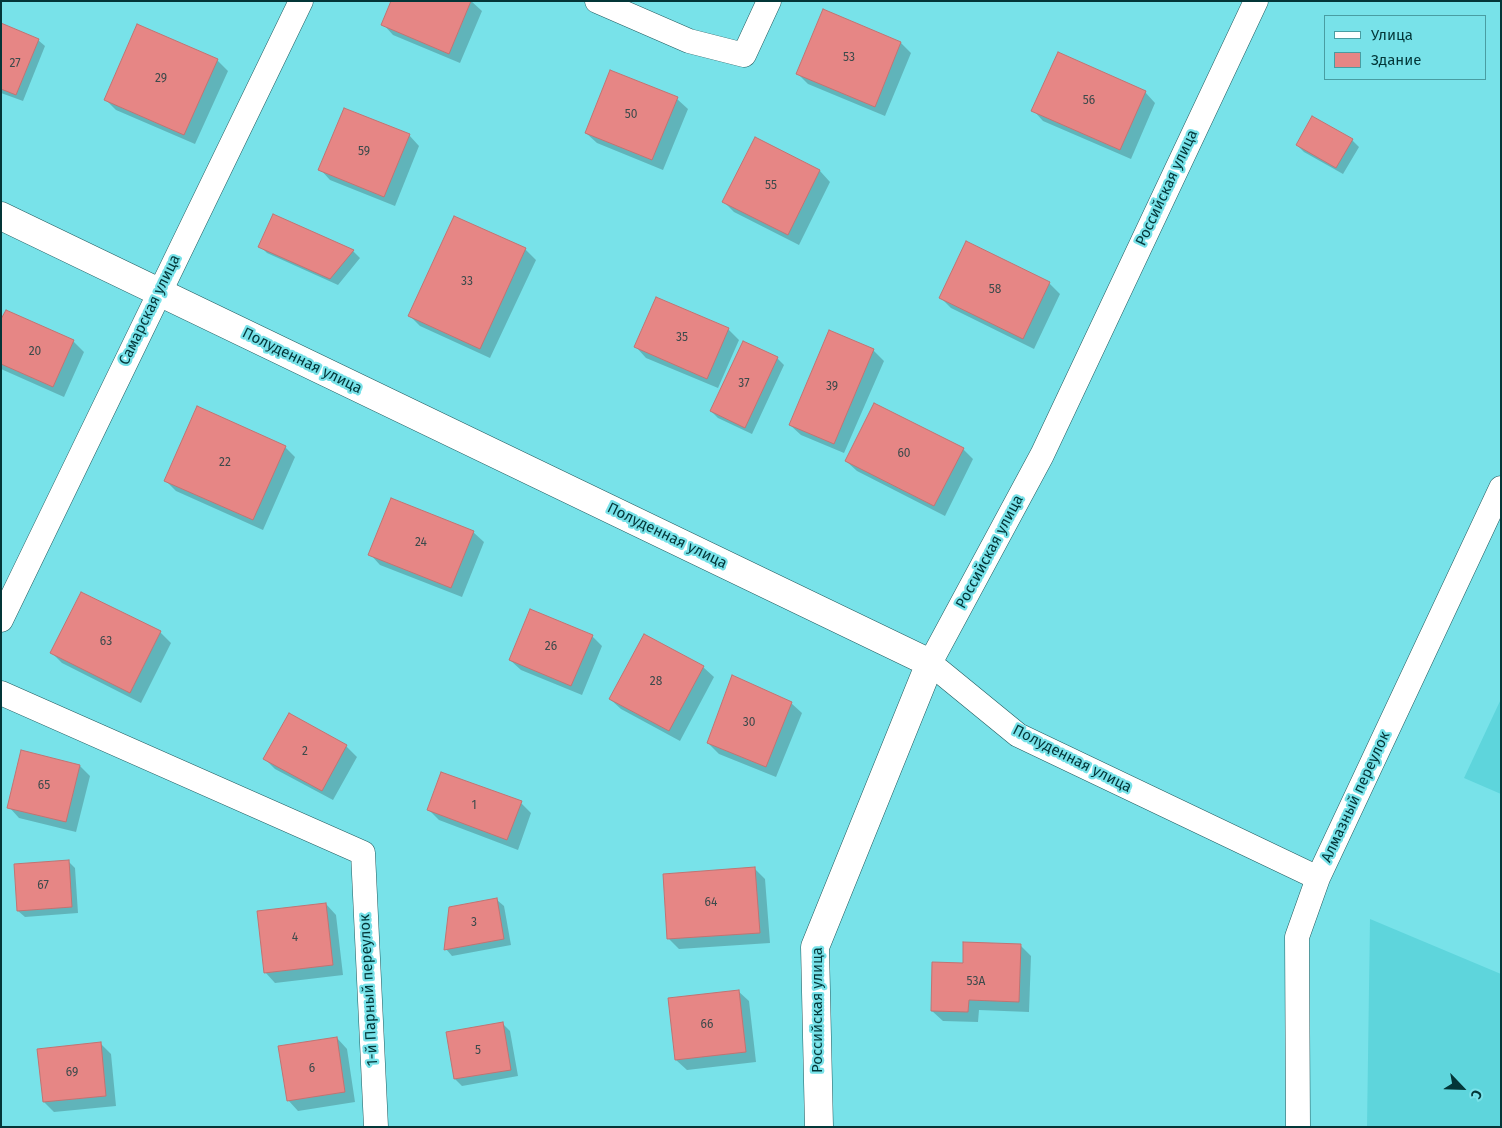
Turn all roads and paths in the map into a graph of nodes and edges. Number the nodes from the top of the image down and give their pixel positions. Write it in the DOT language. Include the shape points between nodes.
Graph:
graph roads {
  1 [pos="300,1"];
  2 [pos="597,1"];
  3 [pos="769,1"];
  4 [pos="1256,1"];
  5 [pos="1,216"];
  6 [pos="158,292"];
  7 [pos="1501,488"];
  8 [pos="1,620"];
  9 [pos="930,663"];
  10 [pos="1,693"];
  11 [pos="1318,878"];
  12 [pos="376,1127"];
  13 [pos="819,1127"];
  14 [pos="1298,1127"];
  1 -- 6 [label="street, Самарская улица"];
  2 -- 3 [label="street" via="689,41 744,55"];
  4 -- 9 [label="street, Российская улица" via="1042,455"];
  5 -- 6 [label="street, Полуденная улица"];
  6 -- 8 [label="street, Самарская улица"];
  6 -- 9 [label="street, Полуденная улица"];
  7 -- 11 [label="street, Алмазный переулок"];
  9 -- 11 [label="street, Полуденная улица" via="1018,735"];
  9 -- 13 [label="street, Российская улица" via="815,947"];
  10 -- 12 [label="street, 1-й Парный переулок" via="362,853"];
  11 -- 14 [label="street, Алмазный переулок" via="1297,937"];
}
